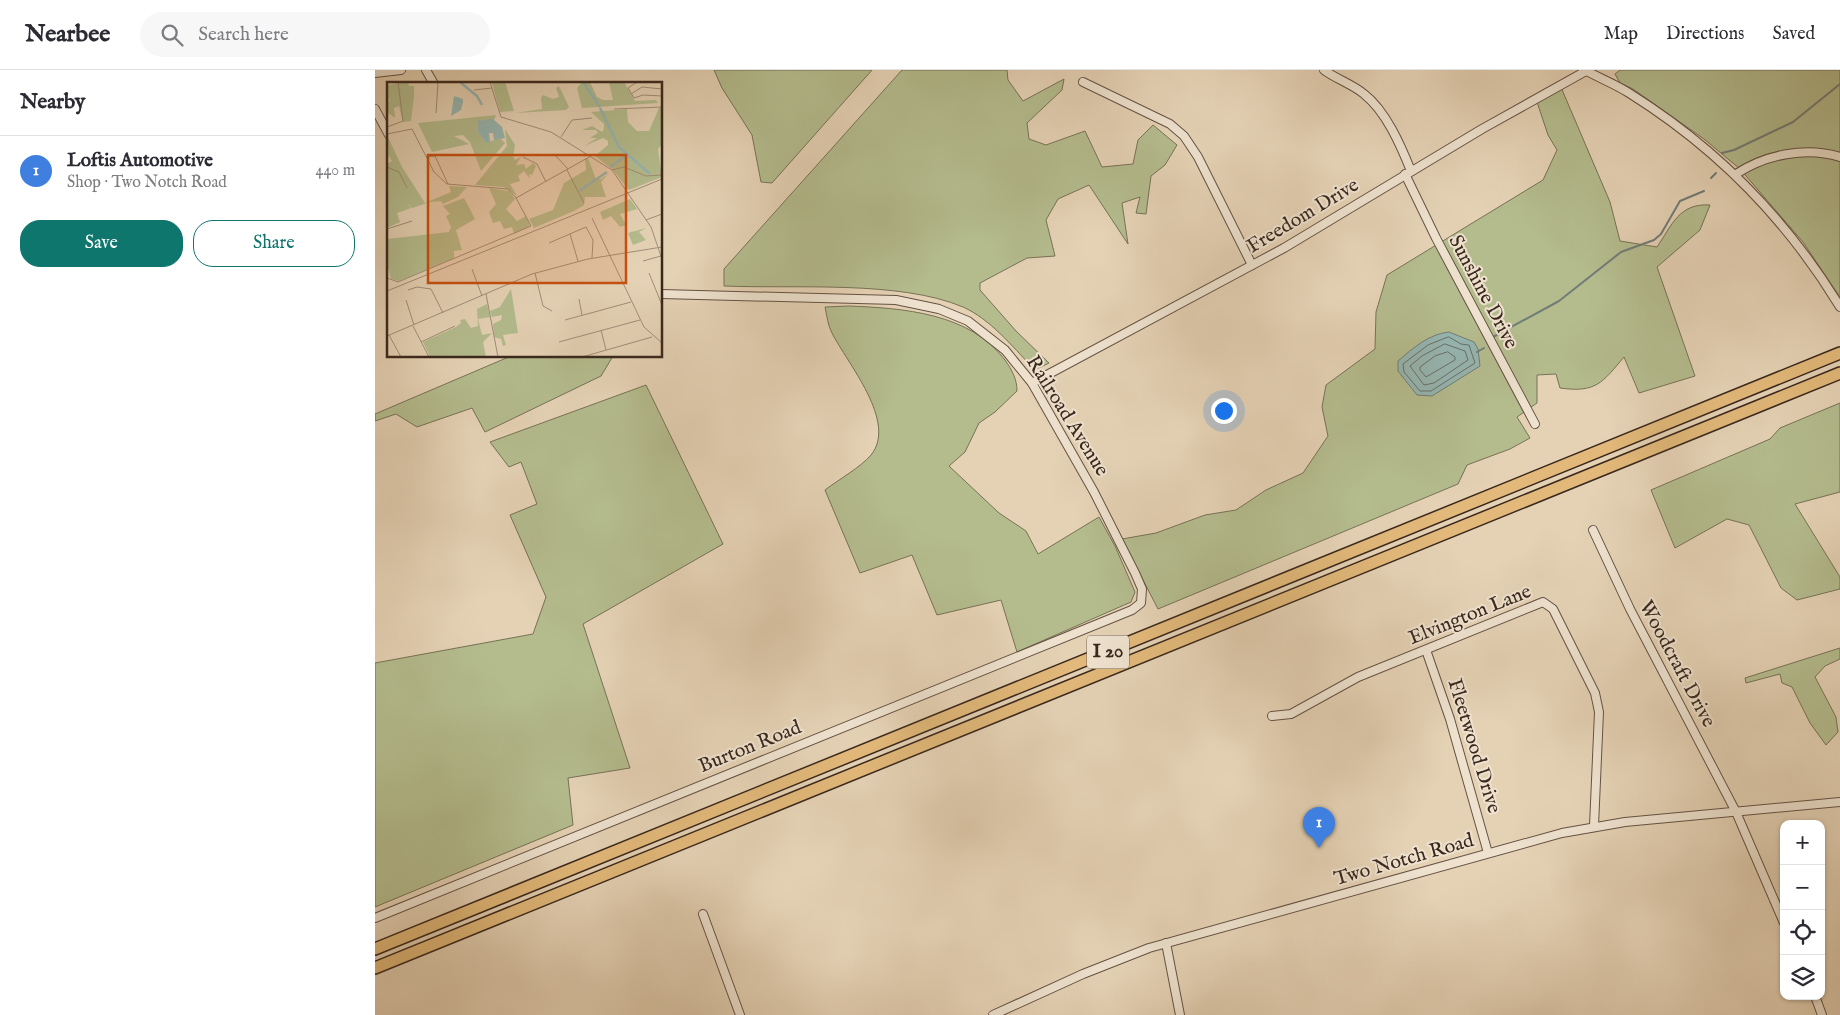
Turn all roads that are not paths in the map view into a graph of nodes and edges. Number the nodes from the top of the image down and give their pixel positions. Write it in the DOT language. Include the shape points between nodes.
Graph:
graph roads {
  1 [pos="401,70"];
  2 [pos="426,70"];
  3 [pos="1324,70"];
  4 [pos="1586,70"];
  5 [pos="375,73"];
  6 [pos="433,82"];
  7 [pos="1083,82"];
  8 [pos="375,109"];
  9 [pos="387,131"];
  10 [pos="1840,157"];
  11 [pos="1408,172"];
  12 [pos="1736,174"];
  13 [pos="1252,265"];
  14 [pos="663,294"];
  15 [pos="1840,307"];
  16 [pos="1840,353"];
  17 [pos="1840,373"];
  18 [pos="1032,383"];
  19 [pos="1535,424"];
  20 [pos="1593,530"];
  21 [pos="1138,606"];
  22 [pos="1426,650"];
  23 [pos="1271,716"];
  24 [pos="1840,802"];
  25 [pos="1736,812"];
  26 [pos="1594,826"];
  27 [pos="1488,853"];
  28 [pos="703,914"];
  29 [pos="1780,914"];
  30 [pos="375,918"];
  31 [pos="1166,943"];
  32 [pos="375,949"];
  33 [pos="375,968"];
  34 [pos="1816,1000"];
  35 [pos="740,1015"];
  36 [pos="993,1015"];
  37 [pos="1180,1015"];
  38 [pos="1822,1015"];
  1 -- 5 [label="street"];
  2 -- 6 [label="street"];
  3 -- 11 [label="street, Sunshine Drive" via="1362,92 1371,101 1393,133"];
  4 -- 11 [label="street, Freedom Drive"];
  4 -- 12 [label="street" via="1664,116"];
  7 -- 13 [label="street" via="1170,124 1184,136 1198,157"];
  8 -- 9 [label="street"];
  10 -- 12 [label="street" via="1817,153 1785,155 1761,160"];
  11 -- 13 [label="street, Freedom Drive"];
  11 -- 19 [label="street, Sunshine Drive" via="1441,247"];
  12 -- 15 [label="street" via="1798,245"];
  13 -- 18 [label="street, Freedom Drive"];
  14 -- 18 [label="street, Railroad Avenue" via="881,299 927,305 958,316 985,333 1012,358"];
  16 -- 32 [label="highway, I 20"];
  17 -- 33 [label="highway, I 20"];
  18 -- 21 [label="street, Railroad Avenue" via="1094,492 1140,584 1142,598"];
  20 -- 25 [label="street, Woodcraft Drive" via="1630,609"];
  21 -- 30 [label="street, Burton Road"];
  22 -- 23 [label="street, Elvington Lane" via="1358,677 1291,714"];
  22 -- 26 [label="street, Elvington Lane" via="1537,604 1549,604 1595,693 1599,712"];
  22 -- 27 [label="street, Fleetwood Drive" via="1448,711"];
  24 -- 25 [label="street, Two Notch Road"];
  25 -- 26 [label="street, Two Notch Road"];
  25 -- 29 [label="street, Woodcraft Drive"];
  26 -- 27 [label="street, Two Notch Road"];
  27 -- 31 [label="street, Two Notch Road"];
  28 -- 35 [label="street"];
  31 -- 36 [label="street, Two Notch Road" via="1125,956"];
  31 -- 37 [label="street"];
  34 -- 38 [label="street"];
}
